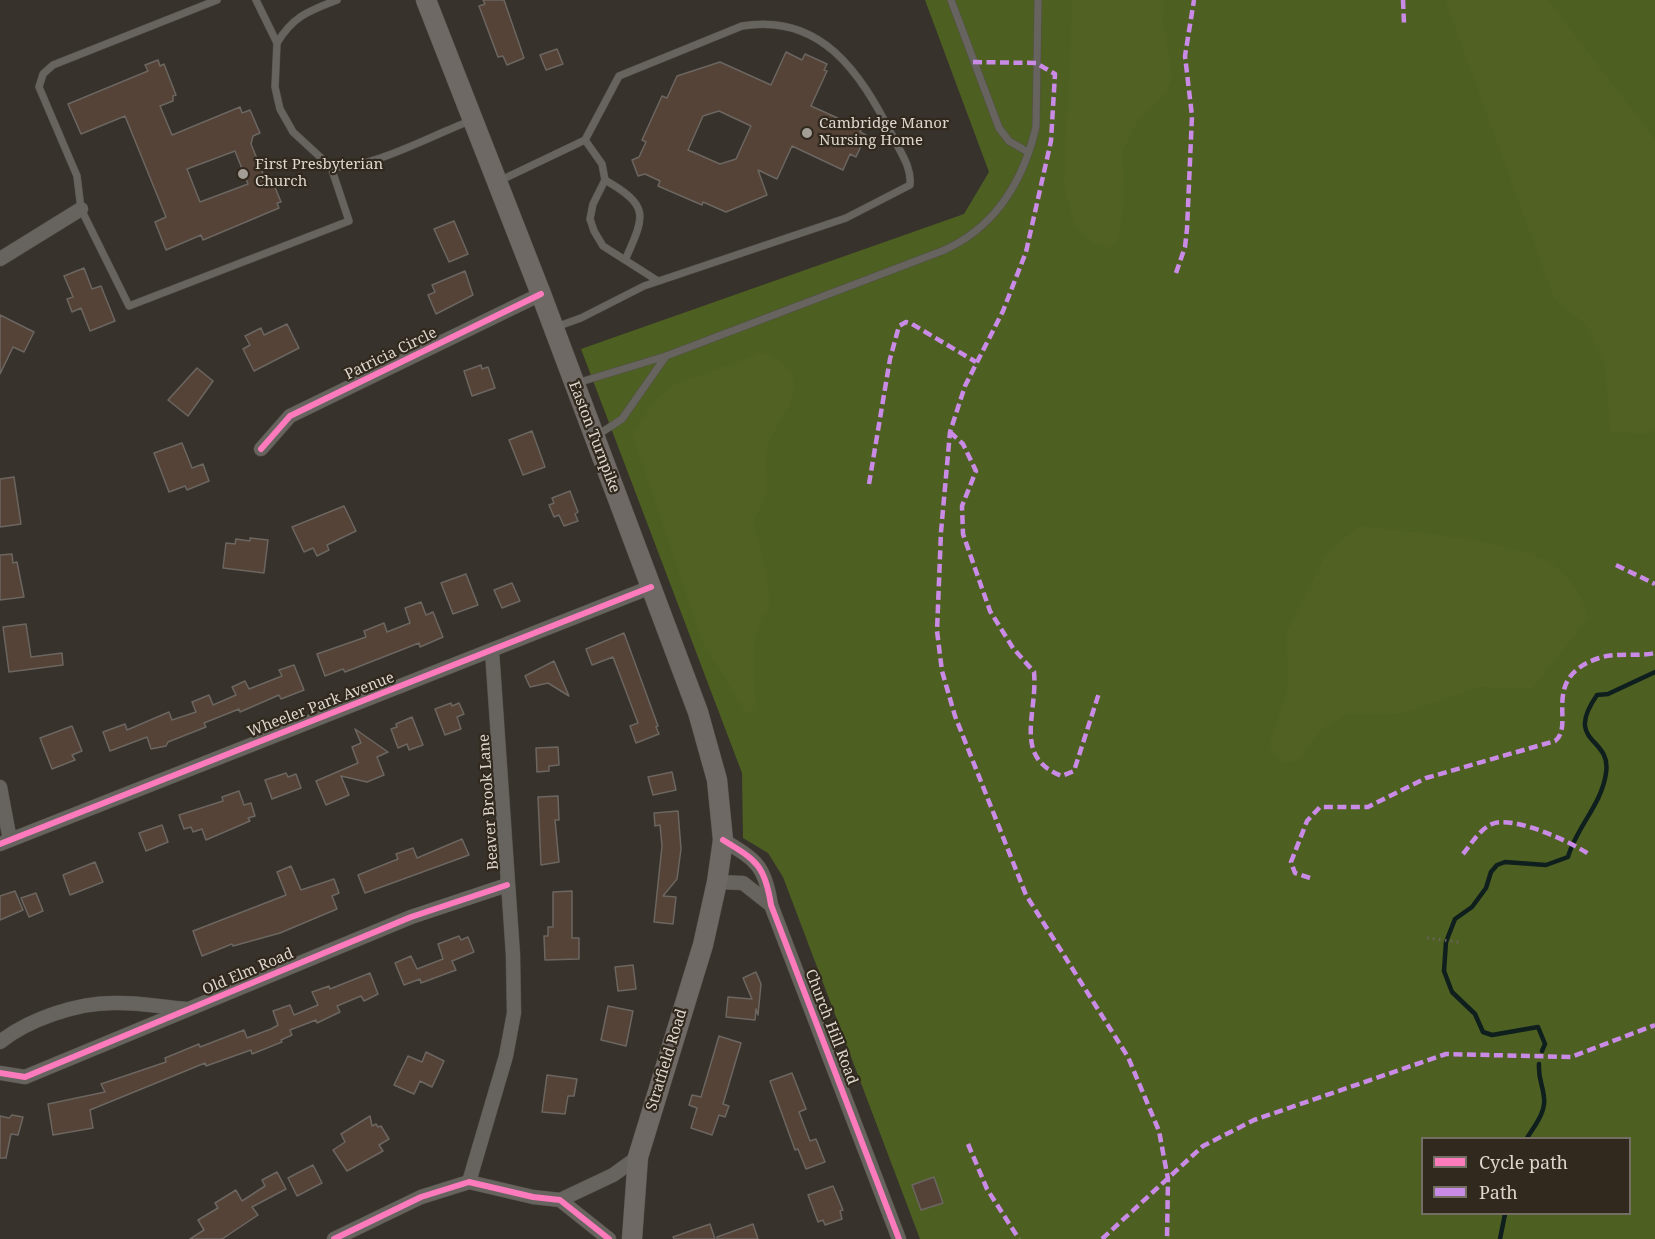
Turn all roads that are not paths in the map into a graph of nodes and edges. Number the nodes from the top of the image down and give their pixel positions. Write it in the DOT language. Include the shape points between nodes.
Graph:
graph roads {
  1 [pos="217,0"];
  2 [pos="256,0"];
  3 [pos="337,0"];
  4 [pos="426,0"];
  5 [pos="951,0"];
  6 [pos="1038,0"];
  7 [pos="278,43"];
  8 [pos="474,119"];
  9 [pos="585,140"];
  10 [pos="1028,152"];
  11 [pos="331,167"];
  12 [pos="605,180"];
  13 [pos="498,182"];
  14 [pos="81,209"];
  15 [pos="626,258"];
  16 [pos="0,259"];
  17 [pos="658,281"];
  18 [pos="542,294"];
  19 [pos="554,328"];
  20 [pos="666,356"];
  21 [pos="574,384"];
  22 [pos="595,436"];
  23 [pos="261,449"];
  24 [pos="651,588"];
  25 [pos="492,651"];
  26 [pos="0,787"];
  27 [pos="723,840"];
  28 [pos="5,842"];
  29 [pos="717,882"];
  30 [pos="507,885"];
  31 [pos="771,905"];
  32 [pos="190,1010"];
  33 [pos="0,1042"];
  34 [pos="0,1073"];
  35 [pos="638,1157"];
  36 [pos="469,1182"];
  37 [pos="560,1200"];
  38 [pos="334,1239"];
  39 [pos="609,1239"];
  40 [pos="632,1239"];
  41 [pos="899,1239"];
  1 -- 14 [label="lane" via="52,65 44,74 39,87 77,176"];
  2 -- 7 [label="lane"];
  3 -- 7 [label="lane" via="296,20"];
  4 -- 8 [label="main road, Easton Turnpike"];
  5 -- 10 [label="lane" via="999,128 1010,141"];
  6 -- 10 [label="lane" via="1036,127"];
  7 -- 11 [label="lane" via="275,87 280,109 292,132"];
  8 -- 11 [label="lane" via="369,162 347,168"];
  8 -- 13 [label="main road, Easton Turnpike"];
  9 -- 12 [label="lane" via="602,164"];
  9 -- 13 [label="lane"];
  9 -- 17 [label="lane" via="619,76 742,26 779,23 794,26 821,41 851,69 883,116 912,173 910,186 846,218"];
  10 -- 20 [label="lane" via="1015,186 993,217 958,244"];
  11 -- 14 [label="lane" via="350,221 129,306"];
  12 -- 15 [label="lane" via="632,198 639,209 641,221"];
  12 -- 15 [label="lane" via="590,219 603,246"];
  13 -- 18 [label="main road, Easton Turnpike"];
  14 -- 16 [label="street"];
  15 -- 17 [label="lane"];
  17 -- 19 [label="lane"];
  18 -- 19 [label="main road, Easton Turnpike"];
  18 -- 23 [label="street, Patricia Circle" via="290,416"];
  19 -- 21 [label="main road, Easton Turnpike"];
  20 -- 21 [label="lane"];
  20 -- 22 [label="lane" via="622,419"];
  21 -- 22 [label="main road, Easton Turnpike"];
  22 -- 24 [label="main road, Easton Turnpike"];
  24 -- 25 [label="street, Wheeler Park Avenue"];
  24 -- 27 [label="main road, Easton Turnpike" via="698,712 717,780"];
  25 -- 28 [label="street, Wheeler Park Avenue"];
  25 -- 30 [label="street, Beaver Brook Lane"];
  26 -- 28 [label="street"];
  27 -- 29 [label="main road, Easton Turnpike"];
  27 -- 31 [label="street, Church Hill Road" via="762,869"];
  29 -- 31 [label="street" via="743,883"];
  29 -- 35 [label="main road, Stratfield Road" via="703,945"];
  30 -- 32 [label="street, Old Elm Road" via="411,917"];
  30 -- 36 [label="street, Beaver Brook Lane" via="514,1013 506,1056"];
  31 -- 41 [label="street, Church Hill Road"];
  32 -- 33 [label="street, Old Elm Road" via="100,1004 56,1014"];
  32 -- 34 [label="street, Old Elm Road" via="25,1077"];
  35 -- 37 [label="street" via="613,1175"];
  35 -- 40 [label="main road, Stratfield Road"];
  36 -- 37 [label="street"];
  36 -- 38 [label="street" via="421,1197"];
  37 -- 39 [label="street"];
}
